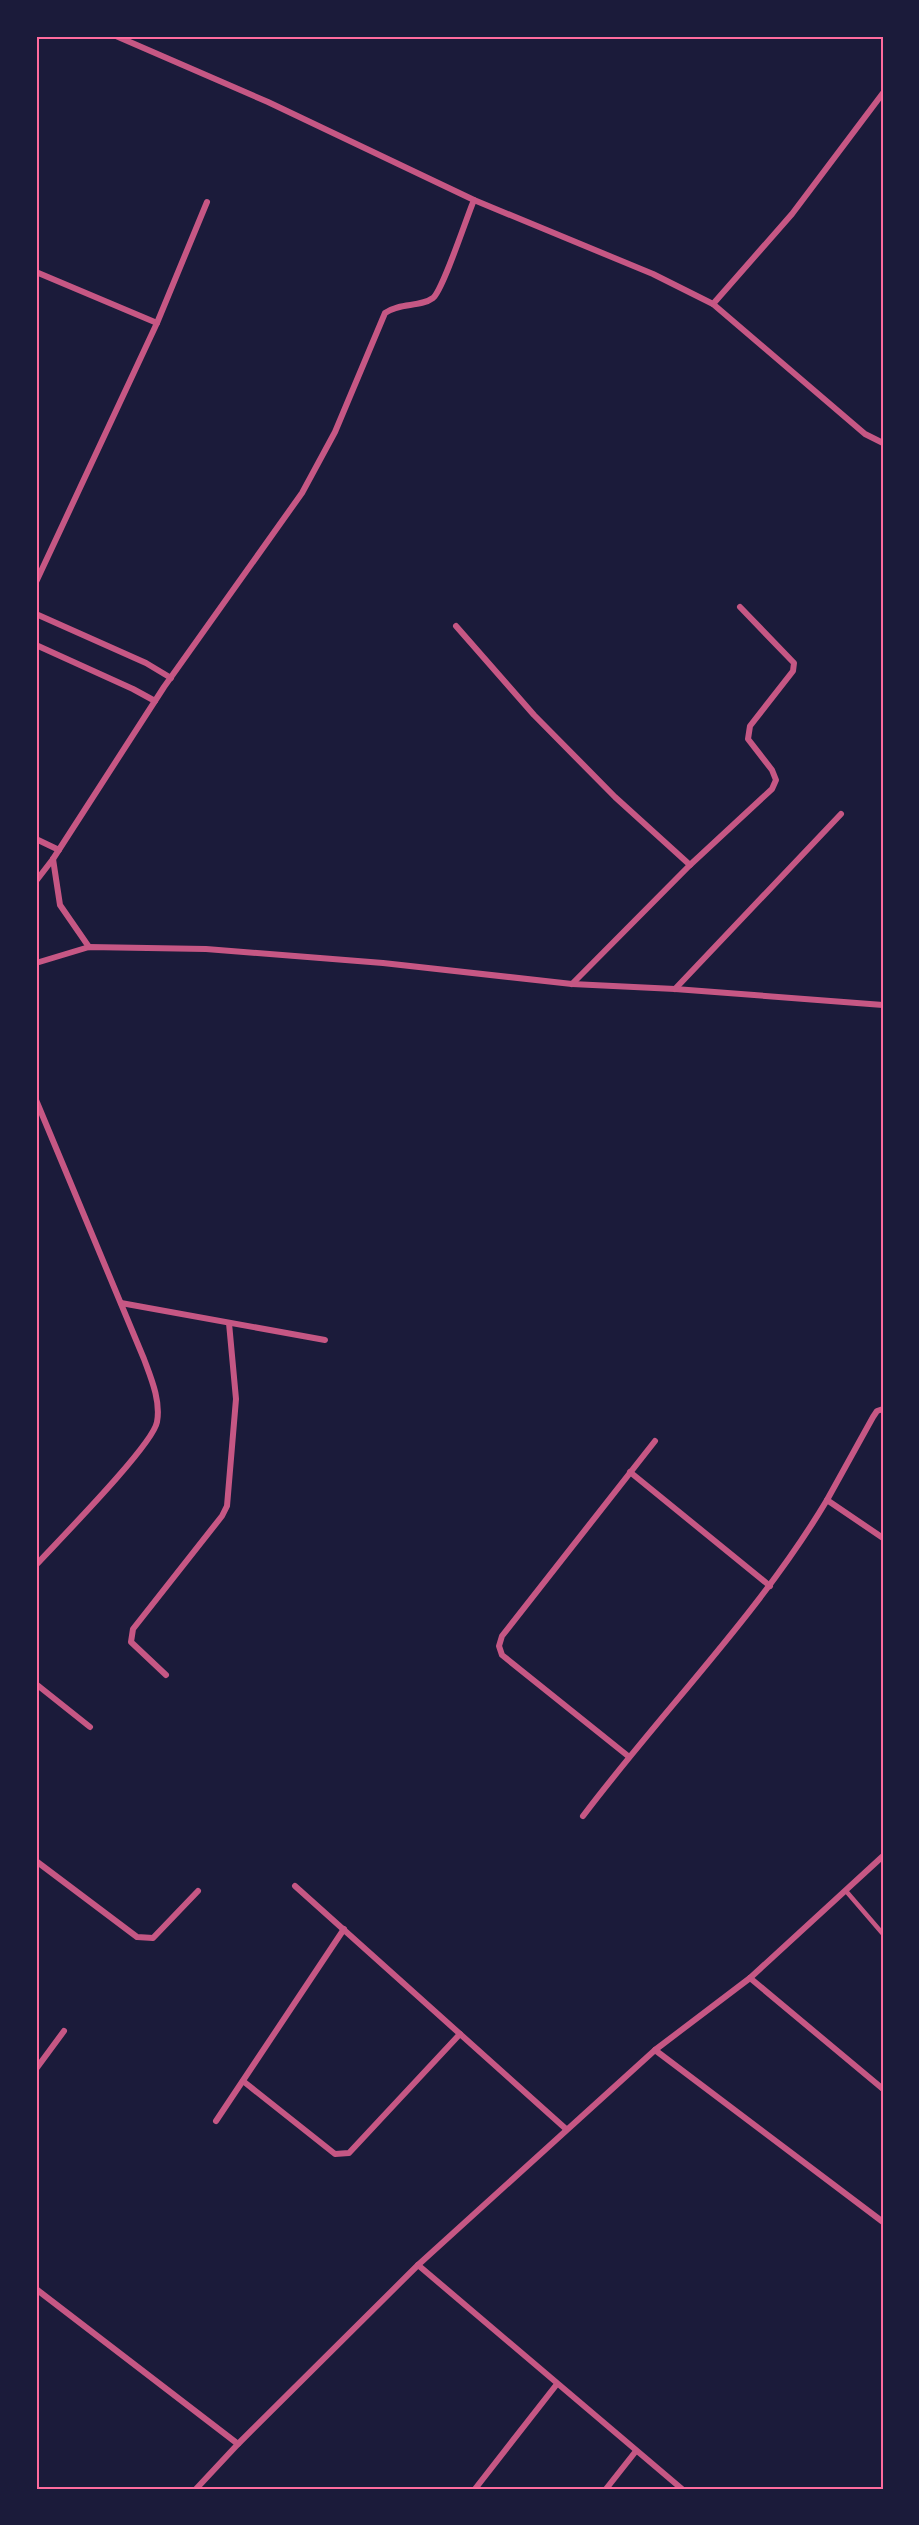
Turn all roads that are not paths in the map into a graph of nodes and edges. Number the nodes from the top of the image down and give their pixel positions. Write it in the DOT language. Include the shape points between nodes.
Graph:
graph roads {
  1 [pos="116,36"];
  2 [pos="883,93"];
  3 [pos="474,200"];
  4 [pos="207,202"];
  5 [pos="36,272"];
  6 [pos="713,304"];
  7 [pos="157,323"];
  8 [pos="883,443"];
  9 [pos="36,582"];
  10 [pos="740,607"];
  11 [pos="36,614"];
  12 [pos="456,626"];
  13 [pos="36,645"];
  14 [pos="171,678"];
  15 [pos="155,701"];
  16 [pos="841,814"];
  17 [pos="36,839"];
  18 [pos="59,850"];
  19 [pos="53,859"];
  20 [pos="690,865"];
  21 [pos="36,881"];
  22 [pos="89,947"];
  23 [pos="36,963"];
  24 [pos="572,984"];
  25 [pos="675,989"];
  26 [pos="883,1005"];
  27 [pos="36,1100"];
  28 [pos="121,1303"];
  29 [pos="229,1323"];
  30 [pos="325,1340"];
  31 [pos="883,1409"];
  32 [pos="655,1441"];
  33 [pos="630,1472"];
  34 [pos="827,1500"];
  35 [pos="883,1538"];
  36 [pos="36,1564"];
  37 [pos="770,1586"];
  38 [pos="166,1675"];
  39 [pos="36,1684"];
  40 [pos="90,1727"];
  41 [pos="628,1756"];
  42 [pos="583,1816"];
  43 [pos="883,1856"];
  44 [pos="36,1861"];
  45 [pos="295,1886"];
  46 [pos="198,1891"];
  47 [pos="846,1891"];
  48 [pos="344,1929"];
  49 [pos="883,1934"];
  50 [pos="750,1978"];
  51 [pos="64,2031"];
  52 [pos="460,2034"];
  53 [pos="655,2050"];
  54 [pos="36,2068"];
  55 [pos="243,2081"];
  56 [pos="883,2089"];
  57 [pos="216,2121"];
  58 [pos="566,2129"];
  59 [pos="883,2222"];
  60 [pos="418,2265"];
  61 [pos="36,2289"];
  62 [pos="557,2384"];
  63 [pos="238,2444"];
  64 [pos="636,2451"];
  65 [pos="196,2489"];
  66 [pos="476,2489"];
  67 [pos="606,2489"];
  68 [pos="682,2489"];
  1 -- 3 [label="street" via="268,102"];
  2 -- 6 [label="street" via="792,214"];
  3 -- 6 [label="street" via="653,274"];
  3 -- 14 [label="street" via="438,292 423,302 404,304 385,313 314,474"];
  4 -- 7 [label="street"];
  5 -- 7 [label="street"];
  6 -- 8 [label="street" via="864,434"];
  7 -- 9 [label="street"];
  10 -- 20 [label="street" via="794,663 793,670 748,733 748,739 776,780 772,789"];
  11 -- 14 [label="street"];
  12 -- 20 [label="street" via="542,723"];
  13 -- 15 [label="street"];
  14 -- 15 [label="street"];
  15 -- 18 [label="street"];
  16 -- 25 [label="street"];
  17 -- 18 [label="street"];
  18 -- 19 [label="street"];
  19 -- 21 [label="street"];
  19 -- 22 [label="street" via="60,904"];
  20 -- 24 [label="street"];
  22 -- 23 [label="street"];
  22 -- 24 [label="street" via="206,950 383,963"];
  24 -- 25 [label="street"];
  25 -- 26 [label="street"];
  27 -- 28 [label="street"];
  28 -- 29 [label="street"];
  28 -- 36 [label="street" via="153,1385 158,1412 154,1432"];
  29 -- 30 [label="street"];
  29 -- 38 [label="street" via="236,1399 227,1506 131,1636 131,1642"];
  31 -- 34 [label="street" via="873,1417"];
  32 -- 33 [label="street"];
  33 -- 37 [label="street"];
  33 -- 41 [label="street" via="502,1636 499,1646 502,1655"];
  34 -- 35 [label="street"];
  34 -- 37 [label="street"];
  37 -- 41 [label="street"];
  39 -- 40 [label="street"];
  41 -- 42 [label="street"];
  43 -- 47 [label="street"];
  44 -- 46 [label="street" via="137,1937 145,1939 153,1938"];
  45 -- 48 [label="street"];
  47 -- 49 [label="lane"];
  47 -- 50 [label="street"];
  48 -- 52 [label="street"];
  48 -- 55 [label="street"];
  50 -- 53 [label="street"];
  50 -- 56 [label="street"];
  51 -- 54 [label="street"];
  52 -- 55 [label="street" via="350,2153 335,2154"];
  52 -- 58 [label="street"];
  53 -- 58 [label="street"];
  53 -- 59 [label="street"];
  55 -- 57 [label="street"];
  58 -- 60 [label="street"];
  60 -- 62 [label="street"];
  60 -- 63 [label="street"];
  61 -- 63 [label="street"];
  62 -- 64 [label="street"];
  62 -- 66 [label="street"];
  63 -- 65 [label="street"];
  64 -- 67 [label="street"];
  64 -- 68 [label="street"];
}
